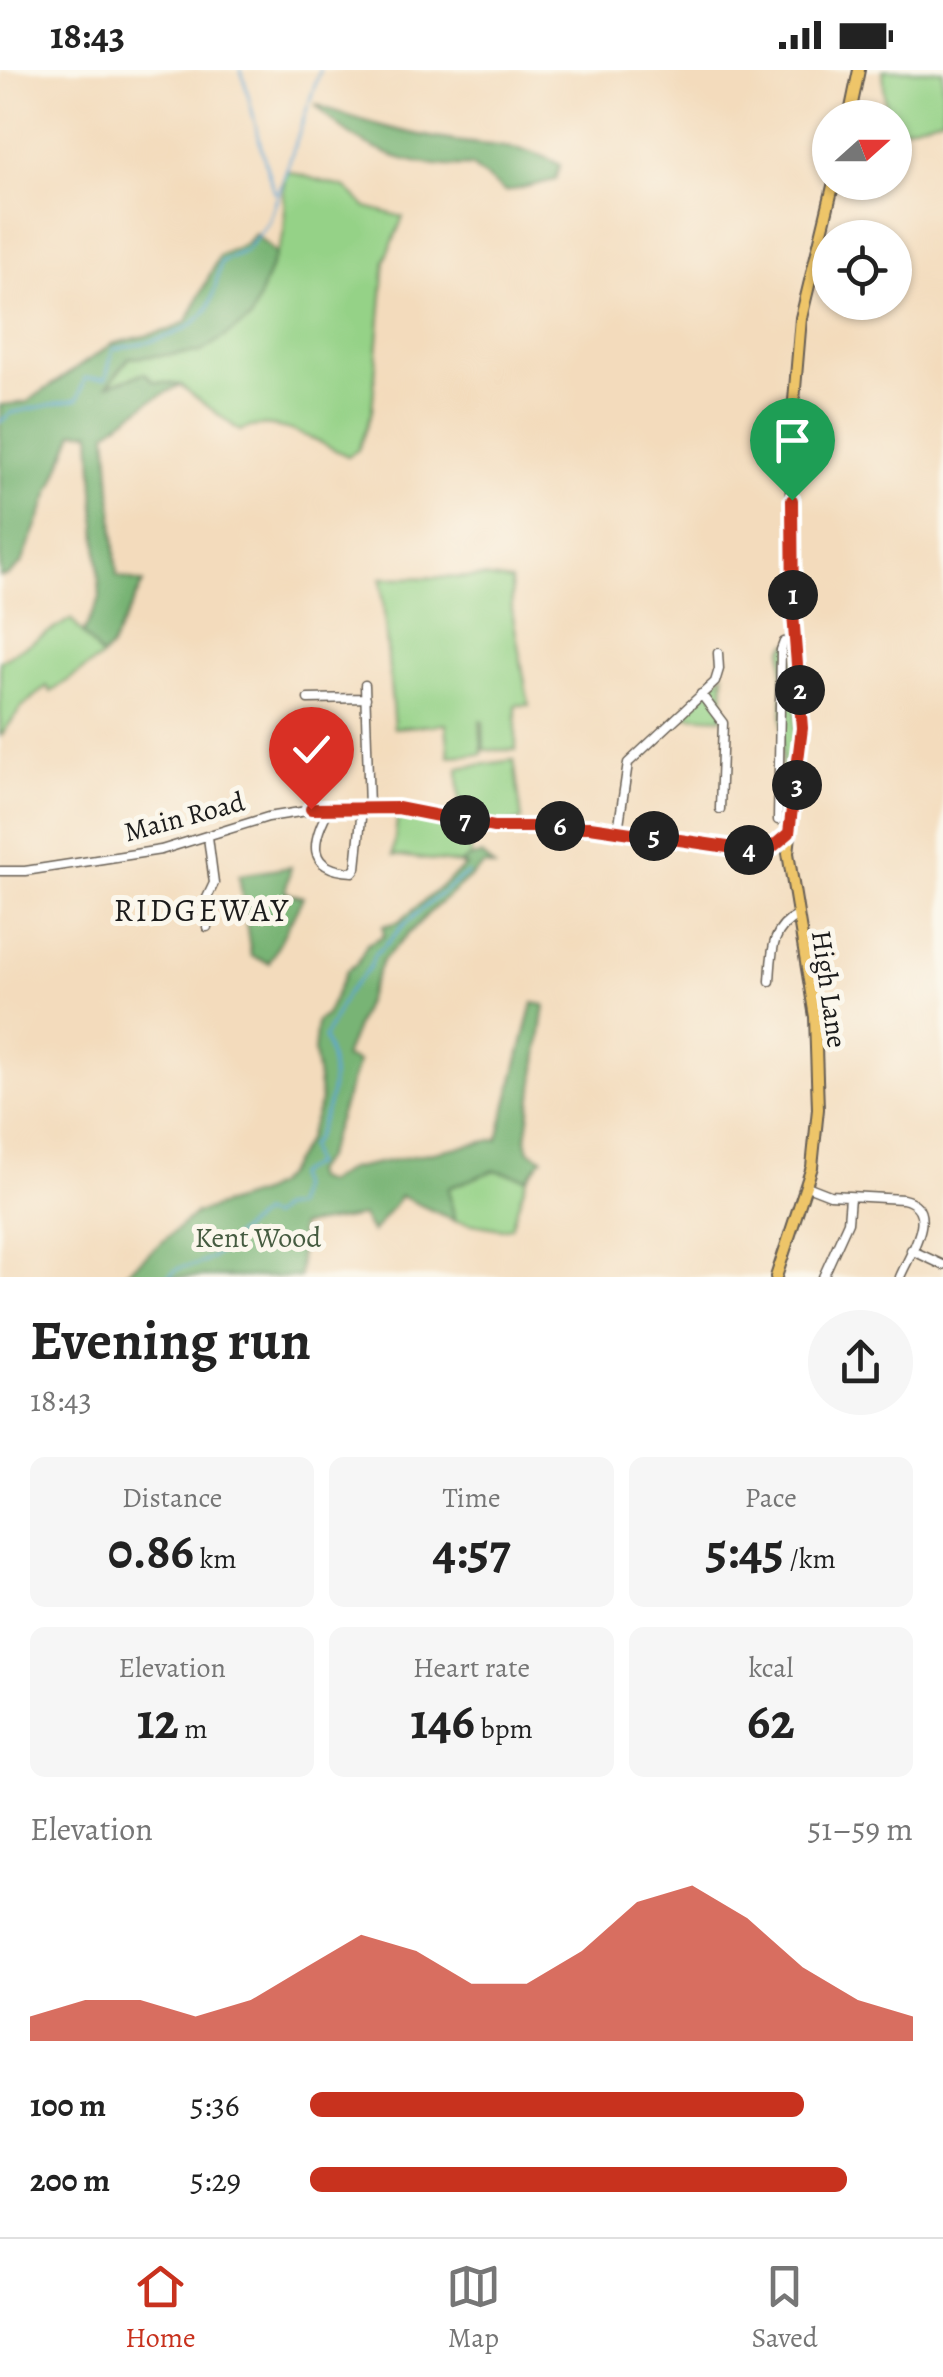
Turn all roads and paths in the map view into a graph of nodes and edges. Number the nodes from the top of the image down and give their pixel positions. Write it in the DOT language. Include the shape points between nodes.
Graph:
graph roads {
  1 [pos="859,70"];
  2 [pos="853,100"];
  3 [pos="830,200"];
  4 [pos="794,639"];
  5 [pos="718,652"];
  6 [pos="364,685"];
  7 [pos="702,694"];
  8 [pos="366,698"];
  9 [pos="308,699"];
  10 [pos="369,807"];
  11 [pos="330,808"];
  12 [pos="720,809"];
  13 [pos="361,818"];
  14 [pos="778,820"];
  15 [pos="618,830"];
  16 [pos="789,833"];
  17 [pos="208,836"];
  18 [pos="769,850"];
  19 [pos="788,864"];
  20 [pos="0,872"];
  21 [pos="796,916"];
  22 [pos="208,927"];
  23 [pos="770,981"];
  24 [pos="806,1186"];
  25 [pos="850,1197"];
  26 [pos="911,1250"];
  27 [pos="943,1265"];
  28 [pos="776,1277"];
  29 [pos="823,1277"];
  30 [pos="900,1277"];
  1 -- 2 [label="main road"];
  3 -- 4 [label="main road, High Lane" via="794,377"];
  4 -- 14 [label="street" via="781,650"];
  4 -- 16 [label="main road, High Lane" via="801,702"];
  5 -- 7 [label="street" via="718,676"];
  6 -- 8 [label="street"];
  7 -- 12 [label="street" via="722,723"];
  7 -- 15 [label="street" via="628,764"];
  8 -- 9 [label="street"];
  8 -- 10 [label="street"];
  10 -- 11 [label="street, Main Road"];
  10 -- 15 [label="street, Main Road" via="506,828"];
  11 -- 13 [label="street" via="319,827 318,853 328,870 355,875"];
  11 -- 17 [label="street, Main Road" via="268,817"];
  15 -- 18 [label="street, Main Road"];
  16 -- 18 [label="street"];
  16 -- 19 [label="main road, High Lane"];
  17 -- 20 [label="street, Main Road" via="162,850"];
  17 -- 22 [label="street" via="214,883 205,902"];
  18 -- 19 [label="street"];
  19 -- 21 [label="main road, High Lane"];
  21 -- 23 [label="street" via="773,944"];
  21 -- 24 [label="main road, High Lane" via="818,1076 815,1152"];
  24 -- 25 [label="street"];
  24 -- 28 [label="main road, High Lane"];
  25 -- 26 [label="street" via="914,1202 923,1223"];
  25 -- 29 [label="street" via="848,1222"];
  26 -- 27 [label="street"];
  26 -- 30 [label="street"];
}
